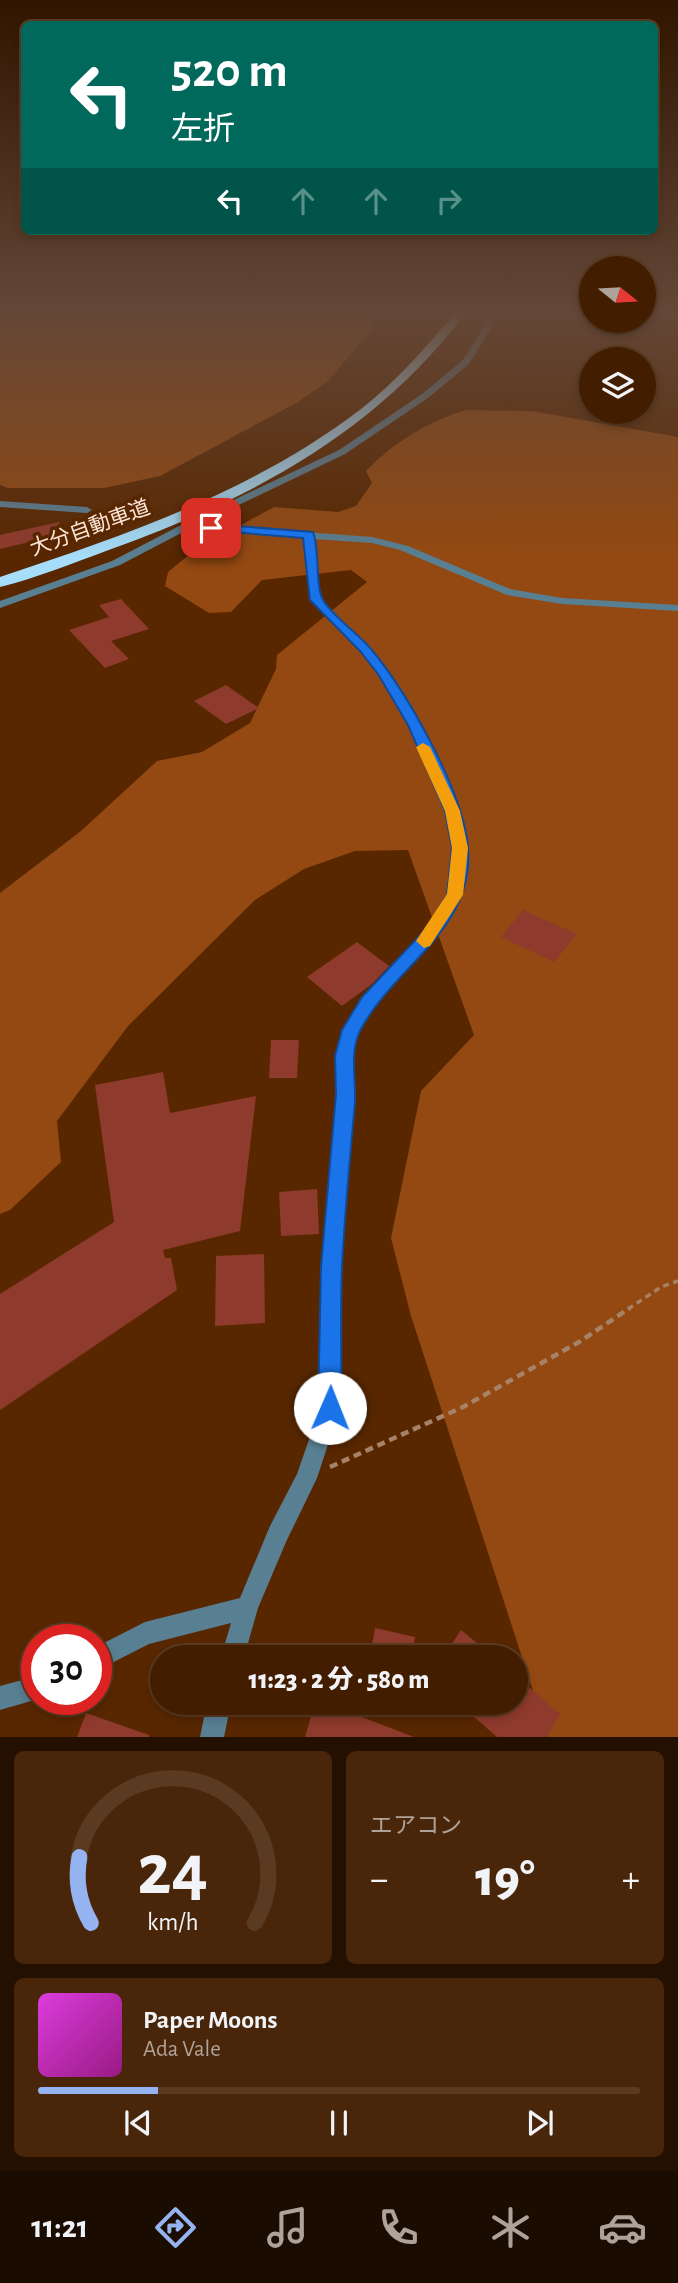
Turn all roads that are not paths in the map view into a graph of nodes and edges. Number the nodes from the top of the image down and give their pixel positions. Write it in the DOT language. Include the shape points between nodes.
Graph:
graph roads {
  1 [pos="372,395"];
  2 [pos="388,395"];
  3 [pos="423,395"];
  4 [pos="0,504"];
  5 [pos="87,510"];
  6 [pos="187,526"];
  7 [pos="309,535"];
  8 [pos="0,571"];
  9 [pos="0,582"];
  10 [pos="0,605"];
  11 [pos="678,608"];
  12 [pos="247,1608"];
  13 [pos="236,1645"];
  14 [pos="112,1651"];
  15 [pos="21,1692"];
  16 [pos="0,1698"];
  17 [pos="217,1715"];
  18 [pos="212,1737"];
  1 -- 8 [label="highway, 大分自動車道" via="341,419 246,475 169,511"];
  2 -- 9 [label="highway, 大分自動車道" via="308,453 258,481 142,533"];
  3 -- 6 [label="street" via="342,452"];
  4 -- 5 [label="street"];
  6 -- 7 [label="street"];
  6 -- 10 [label="street" via="116,563"];
  7 -- 11 [label="street" via="372,540 404,548 507,592 562,601"];
  7 -- 12 [label="street" via="316,600 365,649 415,725 452,811 460,848 455,895 432,933 369,1002 351,1030 344,1056 346,1094 332,1267 330,1408 306,1478"];
  12 -- 13 [label="street"];
  12 -- 14 [label="street" via="145,1633"];
  15 -- 16 [label="street"];
  17 -- 18 [label="street"];
}
